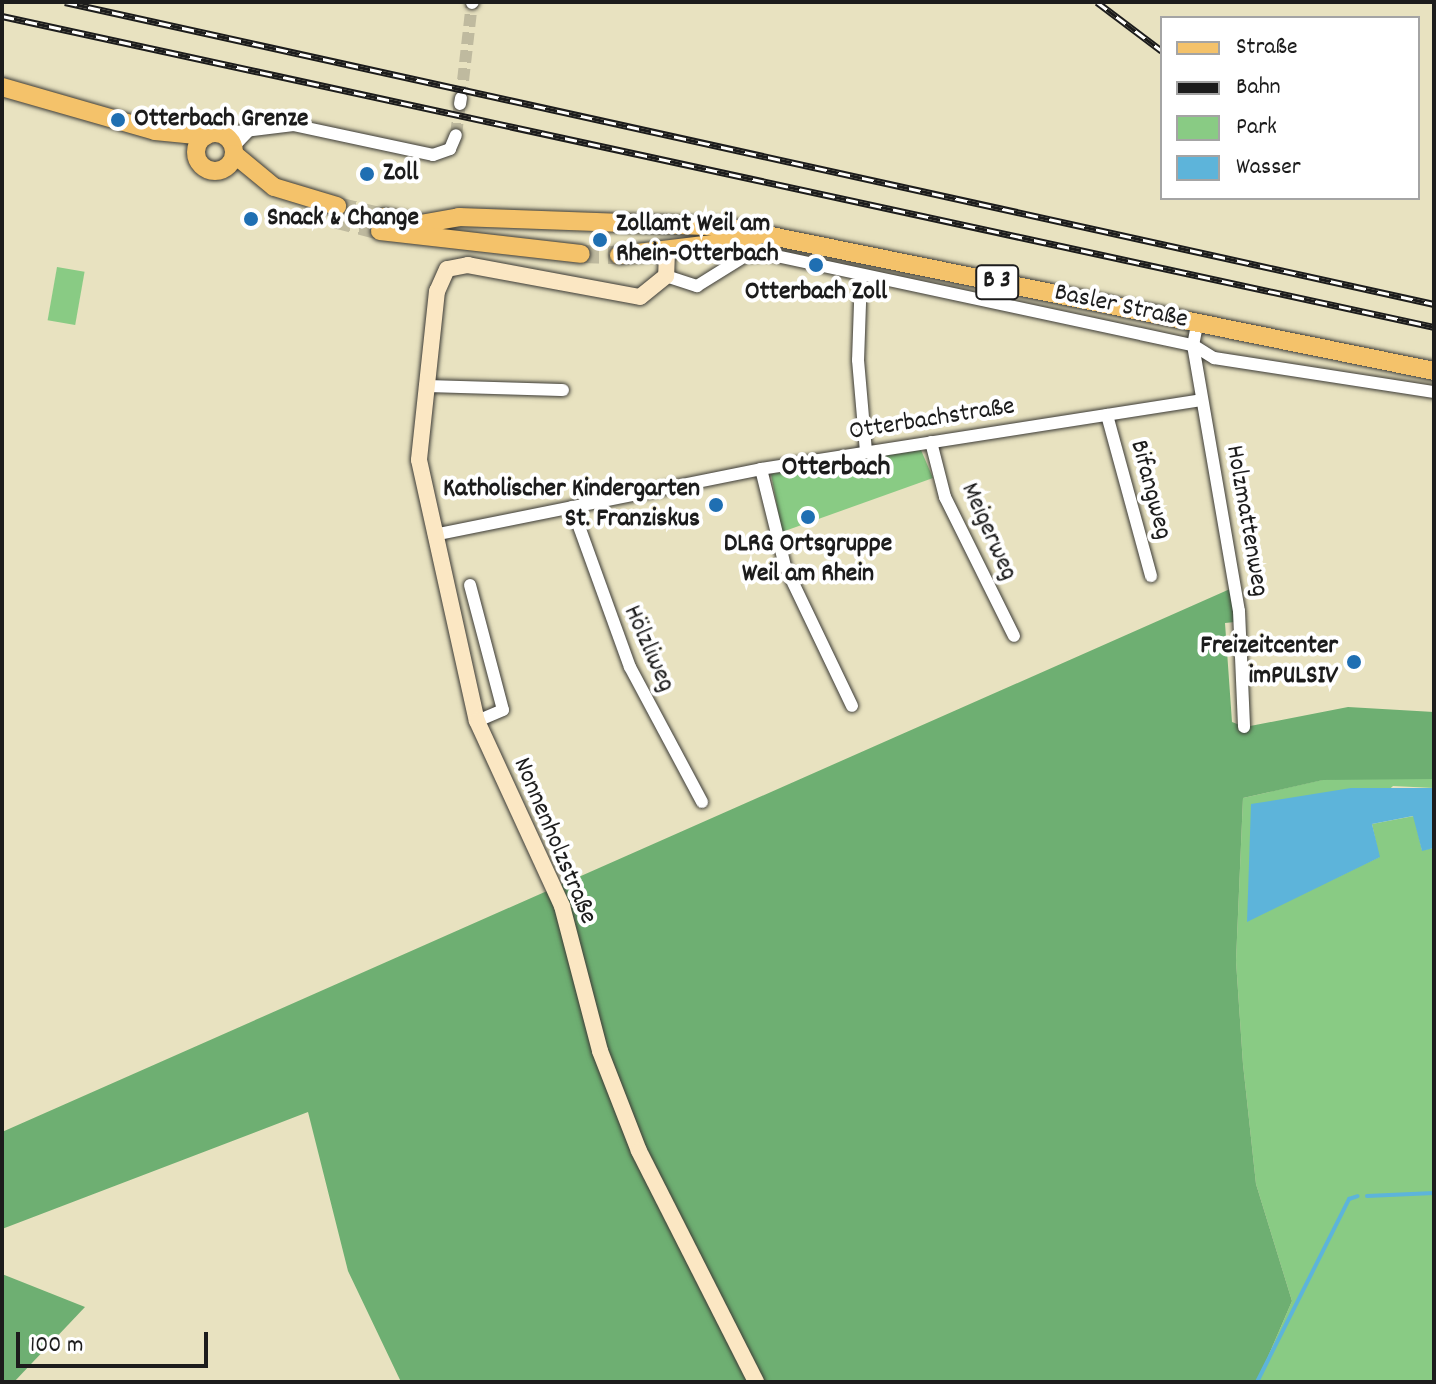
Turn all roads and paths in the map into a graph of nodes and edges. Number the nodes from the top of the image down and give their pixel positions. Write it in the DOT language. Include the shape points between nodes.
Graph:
graph roads {
  1 [pos="2,87"];
  2 [pos="253,126"];
  3 [pos="155,131"];
  4 [pos="456,135"];
  5 [pos="223,148"];
  6 [pos="197,154"];
  7 [pos="336,213"];
  8 [pos="382,224"];
  9 [pos="666,225"];
  10 [pos="419,231"];
  11 [pos="769,237"];
  12 [pos="667,251"];
  13 [pos="581,254"];
  14 [pos="619,255"];
  15 [pos="861,275"];
  16 [pos="666,276"];
  17 [pos="1197,325"];
  18 [pos="1193,345"];
  19 [pos="1434,371"];
  20 [pos="425,386"];
  21 [pos="563,390"];
  22 [pos="1434,392"];
  23 [pos="1202,400"];
  24 [pos="1107,415"];
  25 [pos="931,442"];
  26 [pos="866,452"];
  27 [pos="761,469"];
  28 [pos="572,507"];
  29 [pos="434,535"];
  30 [pos="1151,576"];
  31 [pos="470,585"];
  32 [pos="1014,636"];
  33 [pos="852,706"];
  34 [pos="477,721"];
  35 [pos="1244,727"];
  36 [pos="702,802"];
  37 [pos="756,1382"];
  1 -- 3 [label="main road"];
  2 -- 4 [label="street" via="305,126 433,155 446,152"];
  2 -- 5 [label="street"];
  2 -- 5 [label="street"];
  3 -- 5 [label="main road"];
  3 -- 6 [label="main road"];
  5 -- 6 [label="main road"];
  5 -- 6 [label="main road" via="207,169"];
  5 -- 7 [label="main road" via="263,181"];
  8 -- 10 [label="main road"];
  9 -- 10 [label="main road, B 3" via="455,217"];
  9 -- 11 [label="main road, B 3"];
  9 -- 12 [label="main road"];
  10 -- 13 [label="main road" via="446,240"];
  11 -- 12 [label="main road, B 3"];
  11 -- 17 [label="main road, B 3"];
  12 -- 14 [label="main road, B 3"];
  12 -- 16 [label="street"];
  15 -- 16 [label="street, Basler Straße" via="753,254 697,286"];
  15 -- 18 [label="street, Basler Straße"];
  15 -- 26 [label="street" via="858,360"];
  16 -- 20 [label="street, Nonnenholzstraße" via="648,295 619,298 452,266 437,291"];
  17 -- 18 [label="street, Holzmattenweg"];
  17 -- 19 [label="main road, B 3"];
  18 -- 22 [label="street, Basler Straße" via="1214,358"];
  18 -- 23 [label="street, Holzmattenweg"];
  20 -- 21 [label="street"];
  20 -- 29 [label="street, Nonnenholzstraße" via="419,460"];
  23 -- 24 [label="street, Otterbachstraße"];
  23 -- 35 [label="street, Holzmattenweg" via="1239,611"];
  24 -- 25 [label="street, Otterbachstraße"];
  24 -- 30 [label="street, Bifangweg"];
  25 -- 26 [label="street, Otterbachstraße"];
  25 -- 32 [label="street, Meigerweg" via="945,497"];
  26 -- 27 [label="street, Otterbachstraße"];
  27 -- 28 [label="street, Otterbachstraße"];
  27 -- 33 [label="street" via="785,566"];
  28 -- 29 [label="street, Otterbachstraße"];
  28 -- 36 [label="street, Hölzliweg" via="630,667"];
  29 -- 34 [label="street, Nonnenholzstraße"];
  31 -- 34 [label="street" via="503,710"];
  34 -- 37 [label="street, Nonnenholzstraße" via="562,906 600,1051 639,1151"];
}
